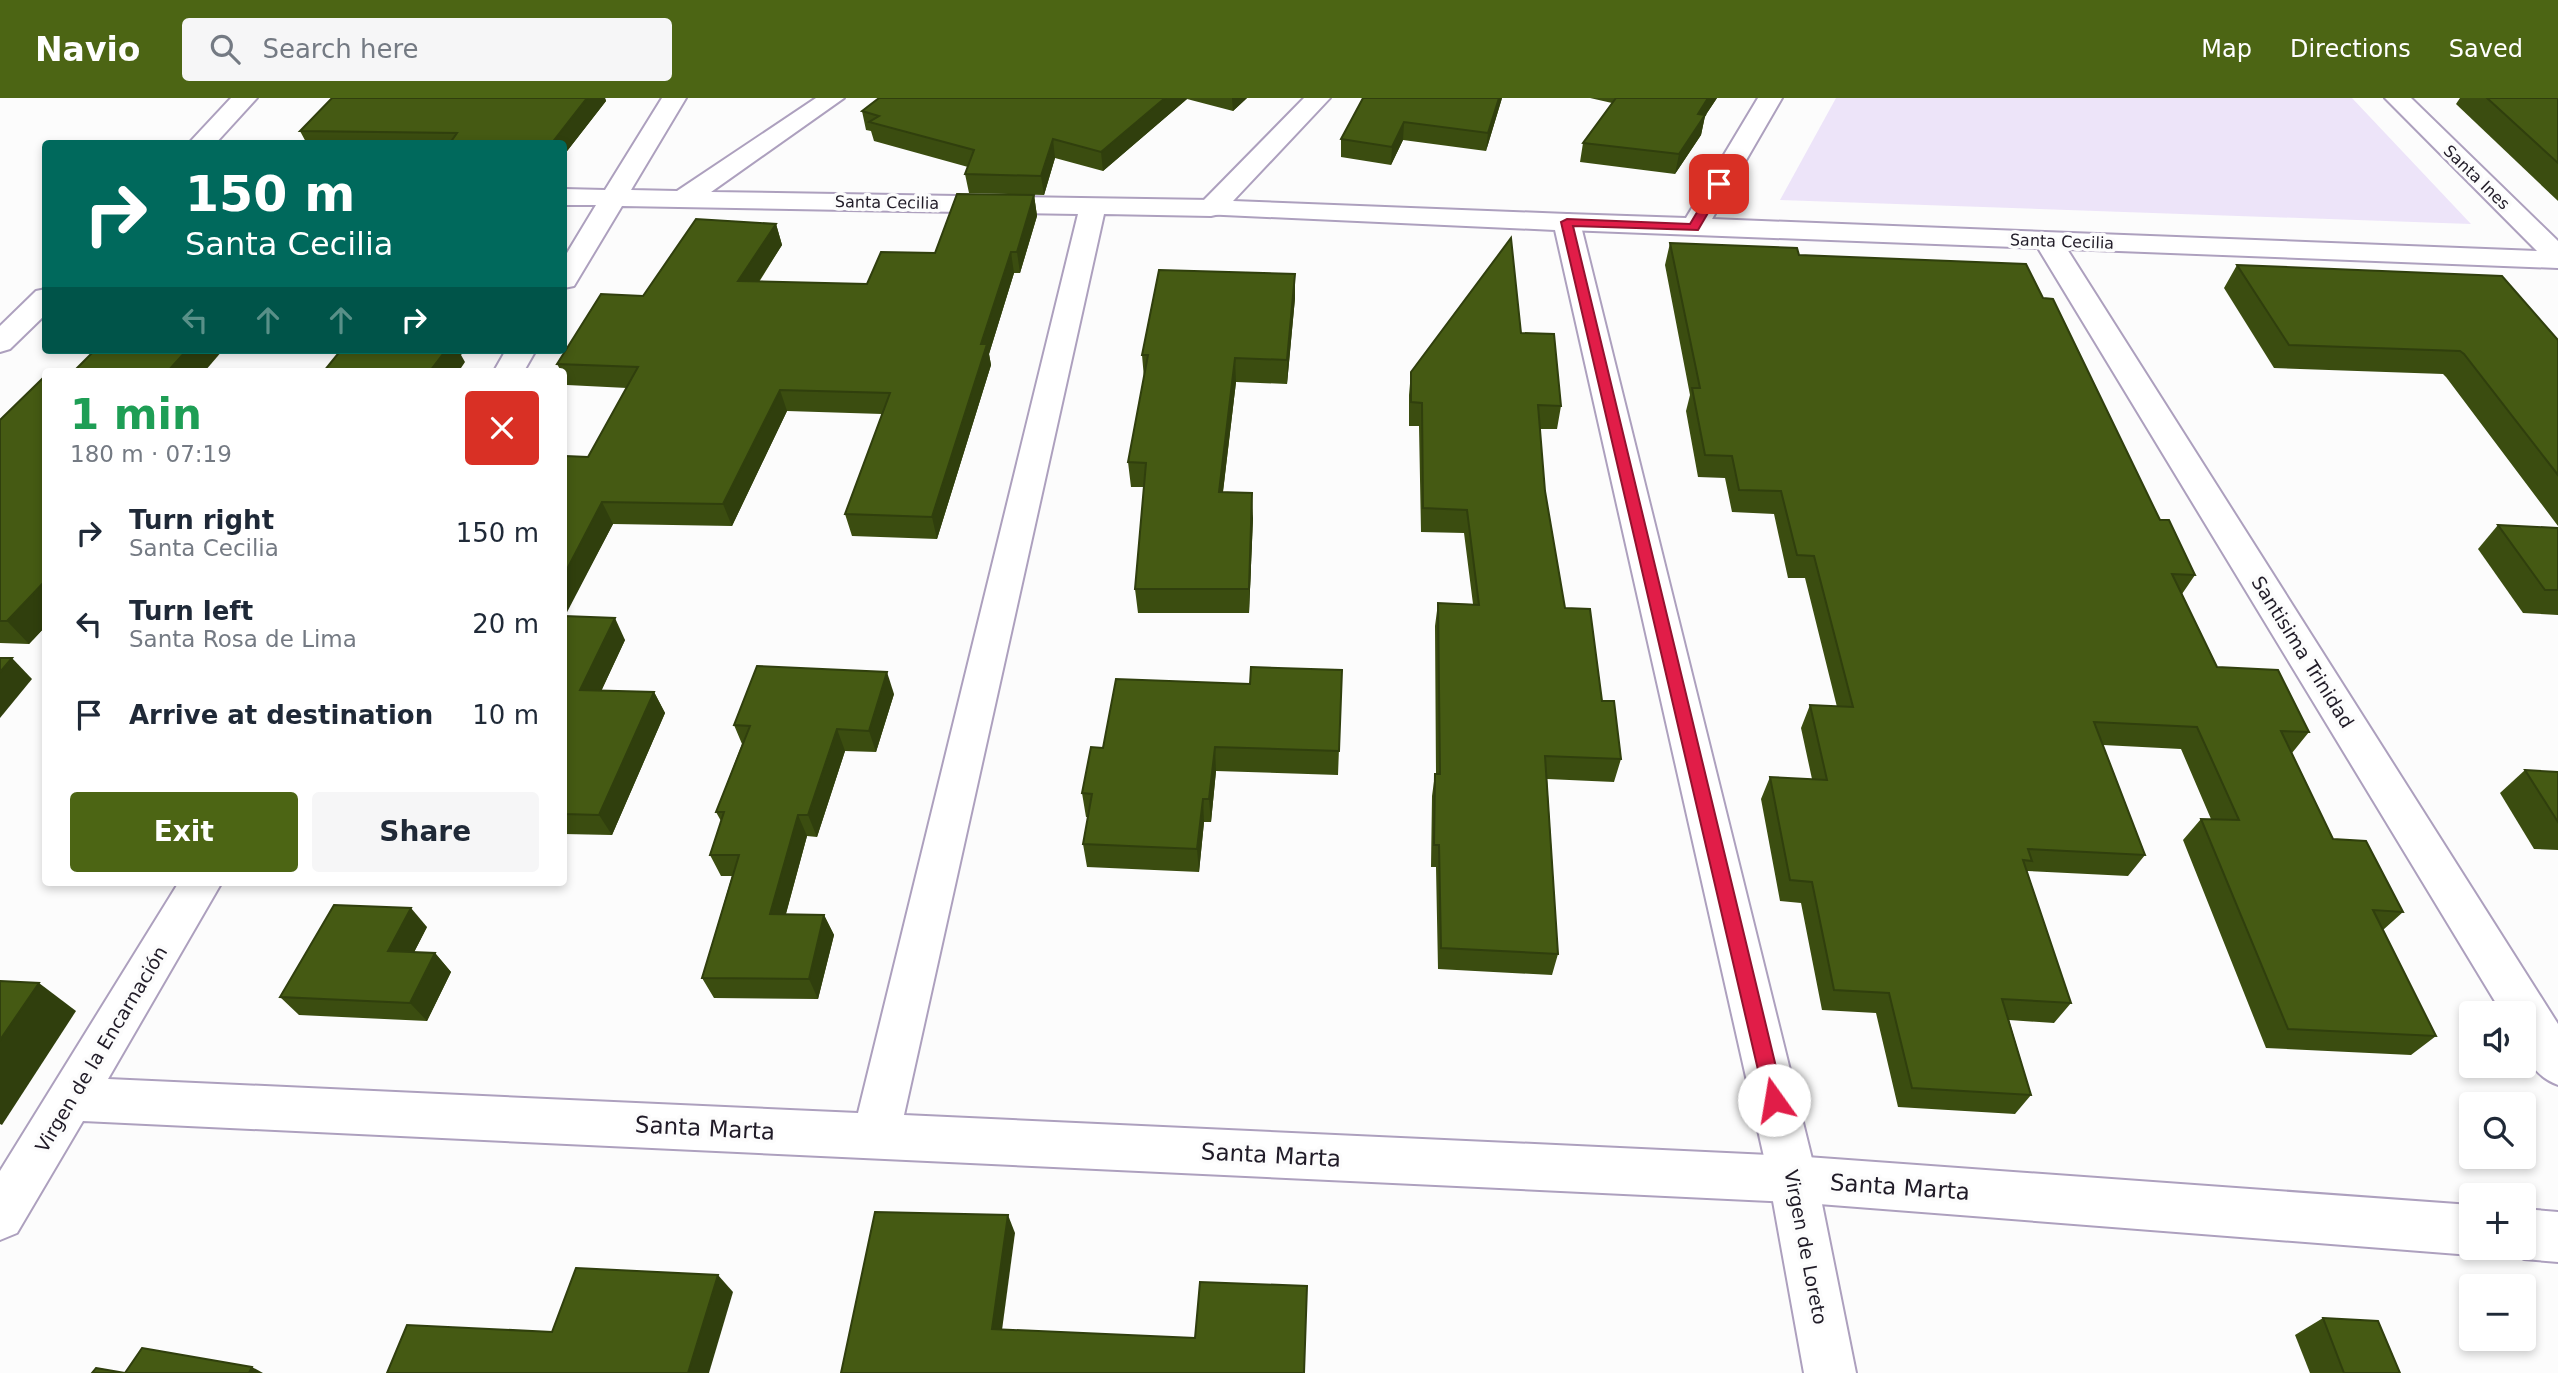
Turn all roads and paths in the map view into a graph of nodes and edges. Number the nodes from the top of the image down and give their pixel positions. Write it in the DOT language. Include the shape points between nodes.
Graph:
graph roads {
  1 [pos="246,98"];
  2 [pos="674,98"];
  3 [pos="832,98"];
  4 [pos="1318,98"];
  5 [pos="1770,98"];
  6 [pos="2397,98"];
  7 [pos="204,140"];
  8 [pos="567,197"];
  9 [pos="613,197"];
  10 [pos="682,199"];
  11 [pos="1093,206"];
  12 [pos="1211,208"];
  13 [pos="1567,222"];
  14 [pos="1694,227"];
  15 [pos="2047,240"];
  16 [pos="2558,258"];
  17 [pos="567,275"];
  18 [pos="42,302"];
  19 [pos="0,343"];
  20 [pos="199,886"];
  21 [pos="2558,1064"];
  22 [pos="71,1099"];
  23 [pos="876,1136"];
  24 [pos="1793,1179"];
  25 [pos="0,1216"];
  26 [pos="2459,1229"];
  27 [pos="2536,1235"];
  28 [pos="2558,1237"];
  29 [pos="1830,1373"];
  1 -- 7 [label="street"];
  2 -- 9 [label="street"];
  3 -- 10 [label="street"];
  4 -- 12 [label="street"];
  5 -- 14 [label="street"];
  6 -- 16 [label="street, Santa Ines"];
  8 -- 9 [label="street, Santa Cecilia"];
  9 -- 10 [label="street, Santa Cecilia"];
  9 -- 17 [label="street"];
  10 -- 11 [label="street, Santa Cecilia"];
  11 -- 12 [label="street, Santa Cecilia"];
  11 -- 23 [label="street"];
  12 -- 13 [label="street, Santa Cecilia"];
  13 -- 14 [label="street, Santa Cecilia"];
  13 -- 24 [label="street, Virgen de Loreto"];
  14 -- 15 [label="street, Santa Cecilia"];
  15 -- 16 [label="street, Santa Cecilia"];
  15 -- 21 [label="street, Santisima Trinidad"];
  18 -- 19 [label="street"];
  20 -- 22 [label="street, Virgen de la Encarnación"];
  22 -- 23 [label="street, Santa Marta"];
  22 -- 25 [label="street, Virgen de la Encarnación"];
  23 -- 24 [label="street, Santa Marta"];
  24 -- 26 [label="street, Santa Marta"];
  24 -- 29 [label="street, Virgen de Loreto"];
  27 -- 28 [label="street"];
}
